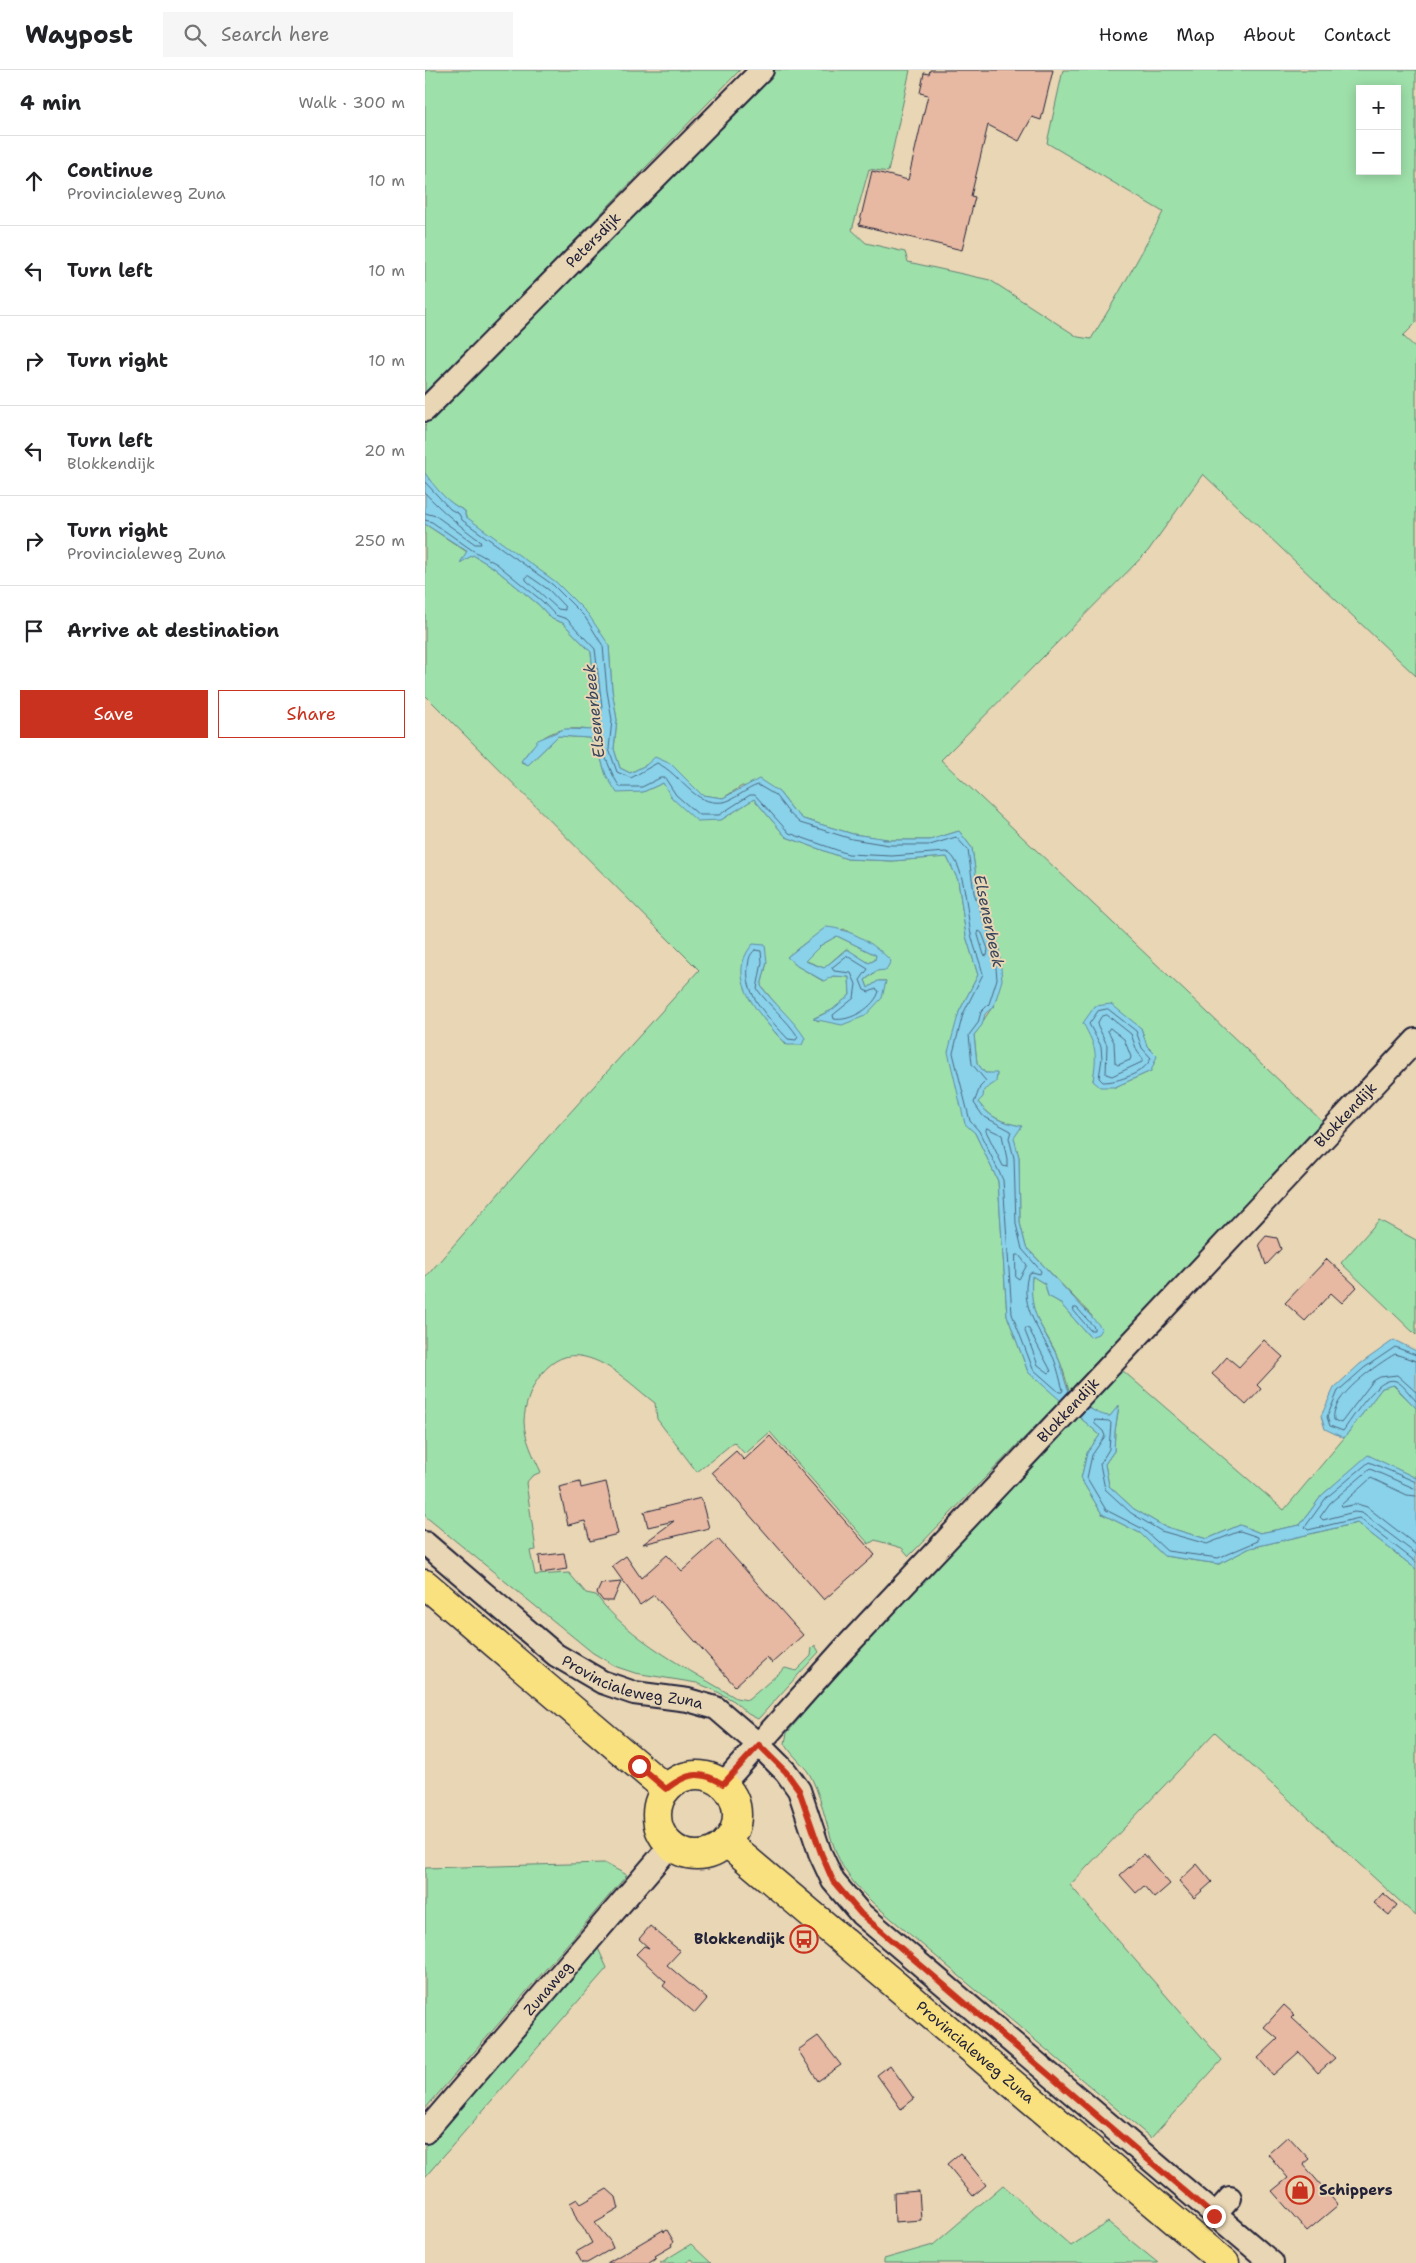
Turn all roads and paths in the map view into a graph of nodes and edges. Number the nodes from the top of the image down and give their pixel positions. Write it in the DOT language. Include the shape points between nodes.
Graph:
graph roads {
  1 [pos="762,70"];
  2 [pos="425,410"];
  3 [pos="1416,1040"];
  4 [pos="425,1543"];
  5 [pos="425,1584"];
  6 [pos="759,1745"];
  7 [pos="723,1784"];
  8 [pos="666,1789"];
  9 [pos="726,1842"];
  10 [pos="670,1846"];
  11 [pos="425,2132"];
  12 [pos="1230,2198"];
  13 [pos="1214,2216"];
  14 [pos="1225,2263"];
  15 [pos="1271,2263"];
  1 -- 2 [label="street, Petersdijk"];
  3 -- 6 [label="street, Blokkendijk" via="843,1650"];
  4 -- 6 [label="street, Provincialeweg Zuna" via="556,1655 602,1682 634,1693 688,1700 716,1708"];
  5 -- 8 [label="main road"];
  6 -- 7 [label="street, Blokkendijk"];
  6 -- 13 [label="street, Provincialeweg Zuna" via="799,1790 833,1881 861,1914"];
  7 -- 8 [label="main road" via="697,1774 681,1778"];
  7 -- 9 [label="main road" via="736,1809 735,1827"];
  8 -- 10 [label="main road" via="657,1805 657,1821"];
  9 -- 10 [label="main road" via="705,1854 686,1854"];
  9 -- 14 [label="main road, Provincialeweg Zuna"];
  10 -- 11 [label="street, Zunaweg"];
  12 -- 13 [label="street"];
  13 -- 15 [label="street, Provincialeweg Zuna"];
}
